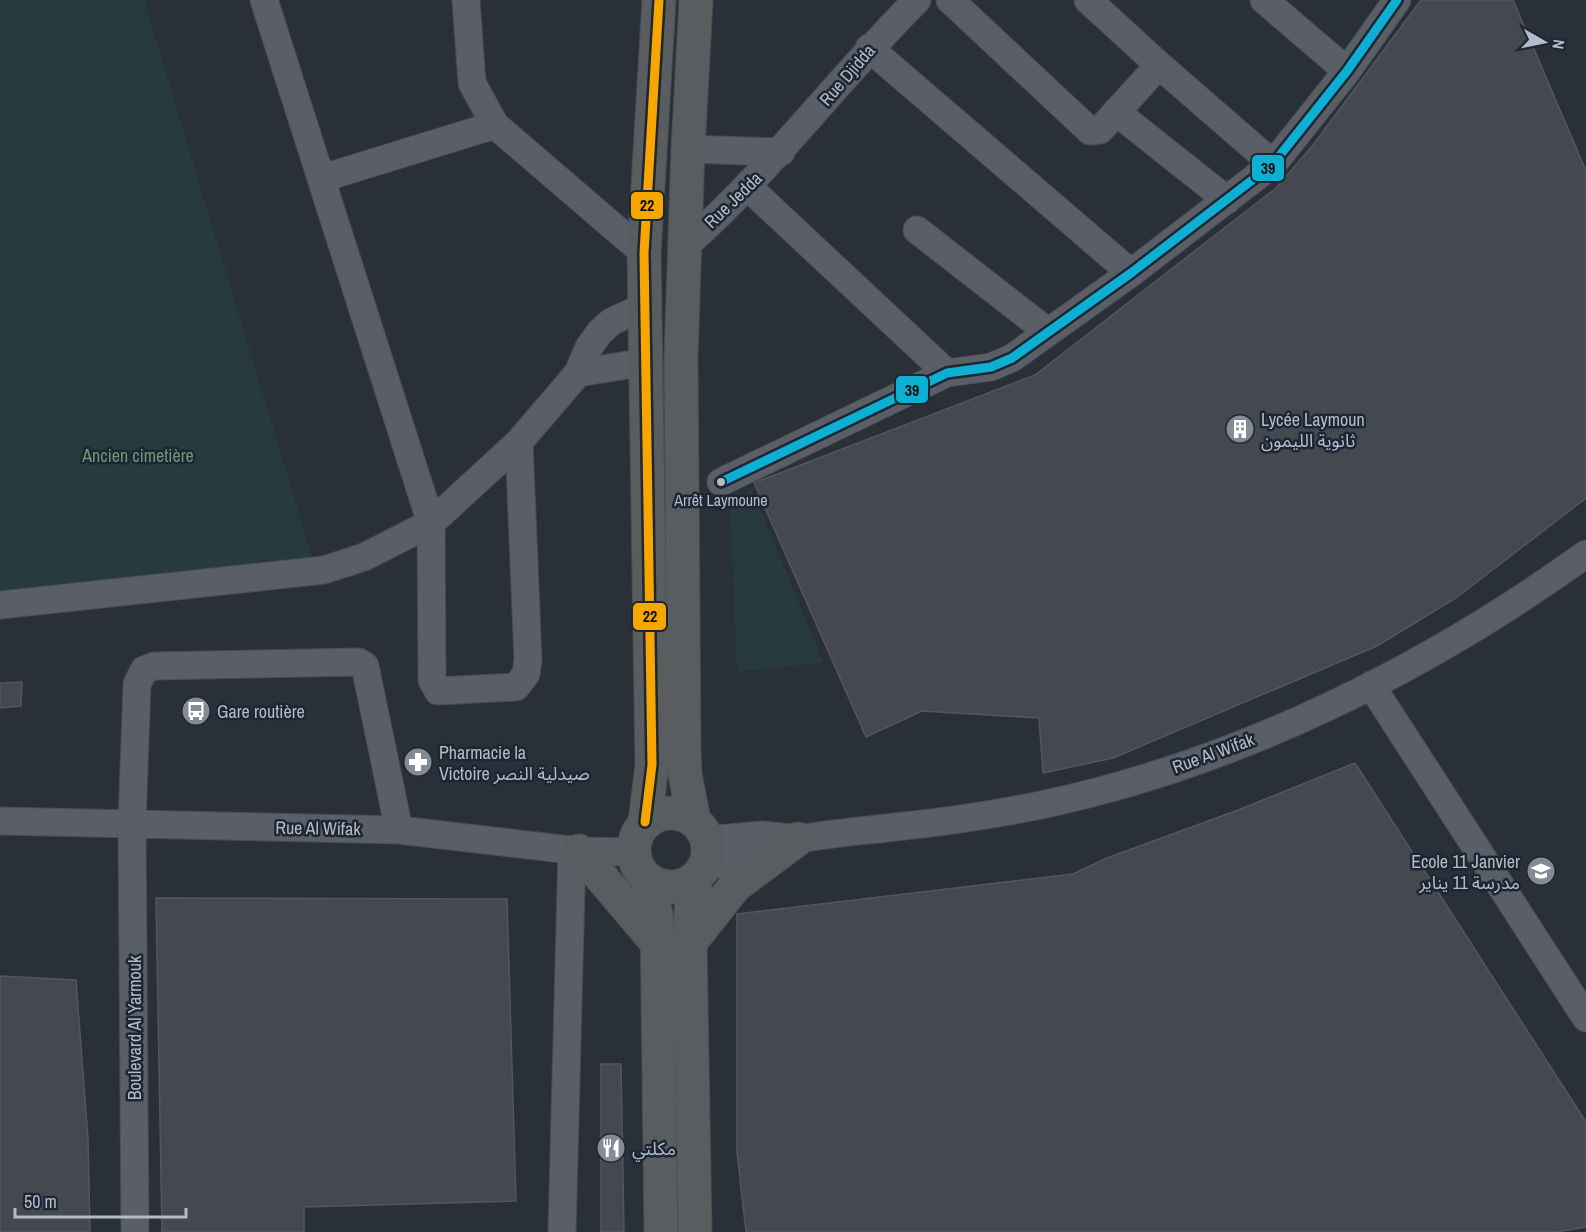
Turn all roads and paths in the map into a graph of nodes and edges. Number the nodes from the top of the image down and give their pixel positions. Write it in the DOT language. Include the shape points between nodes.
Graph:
graph roads {
  1 [pos="264,0"];
  2 [pos="466,0"];
  3 [pos="659,0"];
  4 [pos="696,0"];
  5 [pos="917,0"];
  6 [pos="950,0"];
  7 [pos="1088,0"];
  8 [pos="1264,0"];
  9 [pos="1397,0"];
  10 [pos="869,48"];
  11 [pos="1159,65"];
  12 [pos="1347,71"];
  13 [pos="1116,112"];
  14 [pos="495,125"];
  15 [pos="688,149"];
  16 [pos="781,152"];
  17 [pos="1273,164"];
  18 [pos="323,178"];
  19 [pos="748,187"];
  20 [pos="1227,200"];
  21 [pos="917,230"];
  22 [pos="685,246"];
  23 [pos="644,253"];
  24 [pos="1131,273"];
  25 [pos="645,306"];
  26 [pos="1048,332"];
  27 [pos="646,362"];
  28 [pos="579,373"];
  29 [pos="947,373"];
  30 [pos="519,442"];
  31 [pos="721,482"];
  32 [pos="431,523"];
  33 [pos="1586,554"];
  34 [pos="0,605"];
  35 [pos="1371,685"];
  36 [pos="0,821"];
  37 [pos="132,824"];
  38 [pos="399,830"];
  39 [pos="798,839"];
  40 [pos="576,850"];
  41 [pos="643,851"];
  42 [pos="700,851"];
  43 [pos="657,943"];
  44 [pos="690,943"];
  45 [pos="1586,1018"];
  46 [pos="135,1232"];
  47 [pos="562,1232"];
  48 [pos="661,1232"];
  49 [pos="695,1232"];
  1 -- 18 [label="street"];
  2 -- 14 [label="street" via="472,82"];
  3 -- 23 [label="highway"];
  4 -- 15 [label="highway"];
  5 -- 10 [label="street, Rue Djidda"];
  6 -- 13 [label="street" via="1090,131 1100,130"];
  7 -- 11 [label="street"];
  8 -- 12 [label="street"];
  9 -- 12 [label="street"];
  10 -- 16 [label="street, Rue Djidda"];
  10 -- 24 [label="street"];
  11 -- 13 [label="street"];
  11 -- 17 [label="street"];
  12 -- 17 [label="street"];
  13 -- 20 [label="street"];
  14 -- 18 [label="street"];
  14 -- 23 [label="street"];
  15 -- 16 [label="street"];
  15 -- 22 [label="highway"];
  16 -- 19 [label="street, Rue Jedda"];
  17 -- 20 [label="street"];
  18 -- 32 [label="street"];
  19 -- 22 [label="street, Rue Jedda"];
  19 -- 29 [label="street"];
  20 -- 24 [label="street"];
  21 -- 26 [label="street"];
  22 -- 42 [label="highway" via="681,357 684,750"];
  23 -- 25 [label="highway"];
  24 -- 26 [label="street"];
  25 -- 27 [label="highway"];
  25 -- 28 [label="street" via="611,322 600,332"];
  26 -- 29 [label="street" via="1012,358 991,367"];
  27 -- 28 [label="street"];
  27 -- 41 [label="highway" via="652,765"];
  28 -- 30 [label="street"];
  29 -- 31 [label="street"];
  30 -- 32 [label="street"];
  30 -- 32 [label="street" via="528,660 526,674 516,687 446,692 434,687"];
  32 -- 34 [label="street" via="364,557 324,570"];
  33 -- 35 [label="street, Rue Al Wifak" via="1473,628"];
  35 -- 39 [label="street, Rue Al Wifak" via="1221,752 1127,783 956,820"];
  35 -- 45 [label="street"];
  36 -- 37 [label="street, Rue Al Wifak"];
  37 -- 38 [label="street, Rue Al Wifak"];
  37 -- 38 [label="street, Boulevard Al Yarmouk" via="137,684 144,670 153,666 359,662 368,672"];
  37 -- 46 [label="street, Boulevard Al Yarmouk"];
  38 -- 40 [label="street, Rue Al Wifak"];
  39 -- 42 [label="street, Rue Al Wifak" via="741,860"];
  39 -- 44 [label="highway" via="735,886"];
  40 -- 41 [label="street, Rue Al Wifak"];
  40 -- 43 [label="highway"];
  40 -- 47 [label="street"];
  41 -- 42 [label="highway" via="660,885 672,887"];
  41 -- 42 [label="highway" via="654,816 675,812"];
  41 -- 43 [label="highway" via="656,909"];
  42 -- 44 [label="highway"];
  43 -- 48 [label="highway"];
  44 -- 49 [label="highway"];
}
